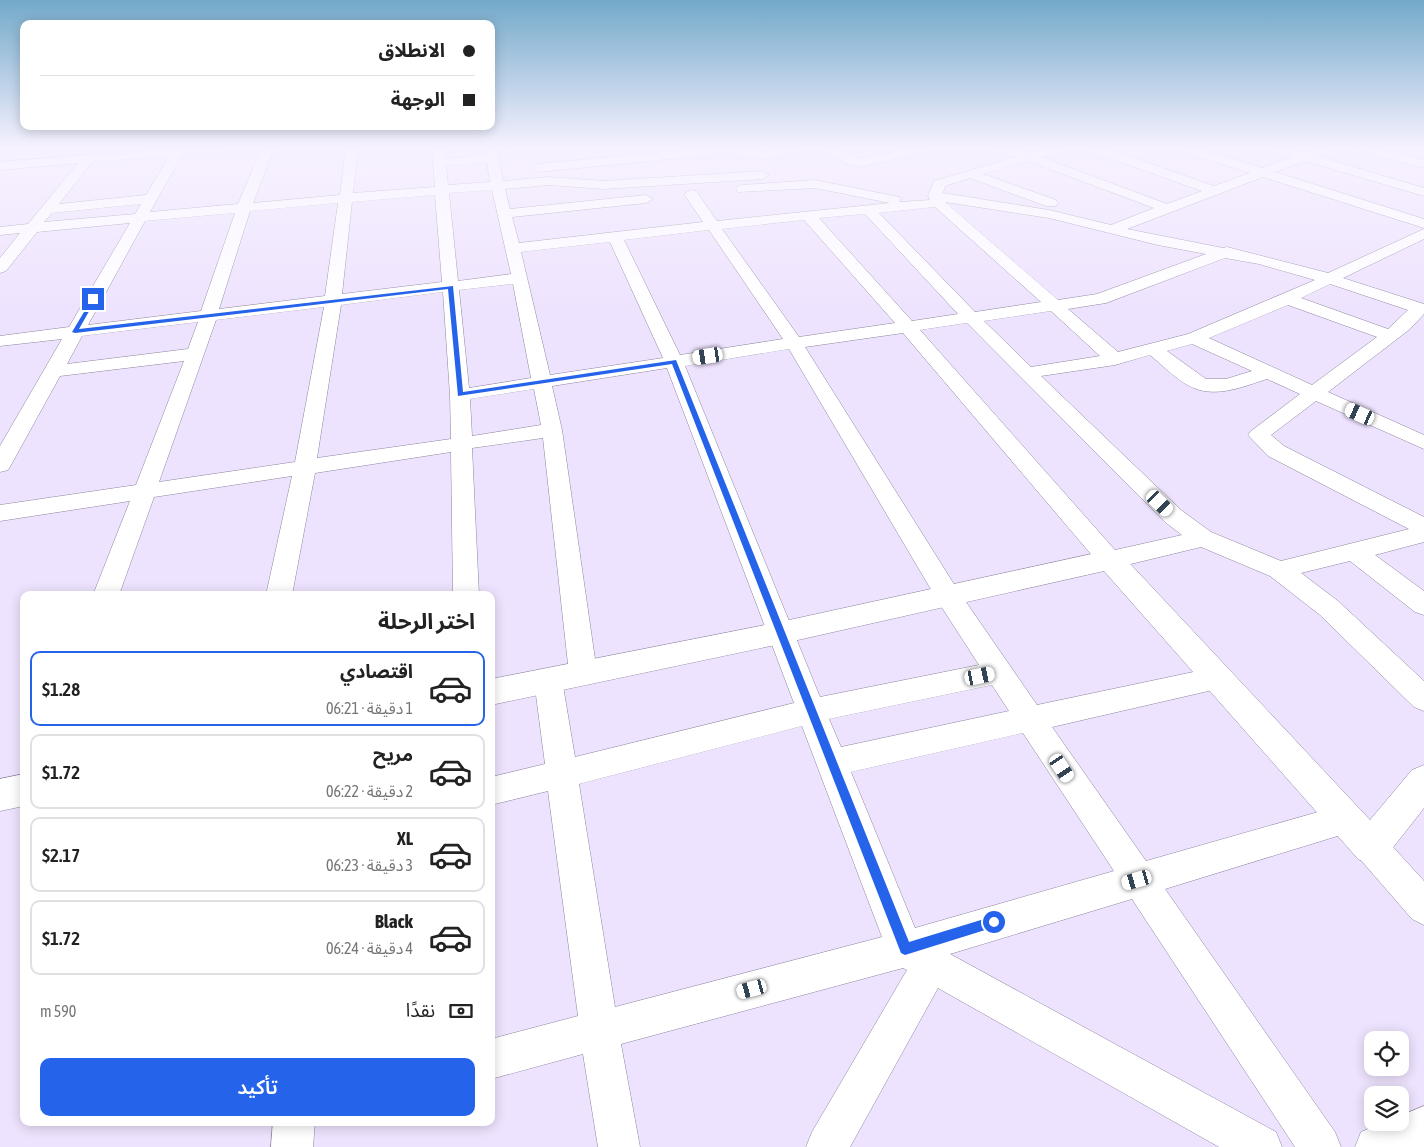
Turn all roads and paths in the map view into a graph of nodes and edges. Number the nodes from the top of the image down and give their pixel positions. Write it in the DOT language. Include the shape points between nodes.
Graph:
graph roads {
  1 [pos="54,202"];
  2 [pos="124,202"];
  3 [pos="149,202"];
  4 [pos="246,202"];
  5 [pos="306,202"];
  6 [pos="346,202"];
  7 [pos="442,202"];
  8 [pos="503,202"];
  9 [pos="611,202"];
  10 [pos="616,202"];
  11 [pos="696,202"];
  12 [pos="904,202"];
  13 [pos="925,202"];
  14 [pos="939,202"];
  15 [pos="955,202"];
  16 [pos="1045,202"];
  17 [pos="1148,202"];
  18 [pos="1185,202"];
  19 [pos="1353,202"];
  20 [pos="914,204"];
  21 [pos="244,207"];
  22 [pos="868,208"];
  23 [pos="1166,208"];
  24 [pos="48,209"];
  25 [pos="505,214"];
  26 [pos="808,215"];
  27 [pos="140,218"];
  28 [pos="1094,224"];
  29 [pos="1424,224"];
  30 [pos="711,225"];
  31 [pos="31,228"];
  32 [pos="1113,229"];
  33 [pos="0,231"];
  34 [pos="1424,233"];
  35 [pos="615,237"];
  36 [pos="513,248"];
  37 [pos="1227,252"];
  38 [pos="1,267"];
  39 [pos="519,278"];
  40 [pos="1327,278"];
  41 [pos="451,287"];
  42 [pos="1287,299"];
  43 [pos="333,302"];
  44 [pos="1056,307"];
  45 [pos="1422,308"];
  46 [pos="209,316"];
  47 [pos="971,318"];
  48 [pos="908,326"];
  49 [pos="1396,330"];
  50 [pos="75,332"];
  51 [pos="1424,332"];
  52 [pos="1194,338"];
  53 [pos="0,341"];
  54 [pos="794,343"];
  55 [pos="1153,350"];
  56 [pos="196,354"];
  57 [pos="1115,359"];
  58 [pos="674,361"];
  59 [pos="52,371"];
  60 [pos="1268,372"];
  61 [pos="1027,373"];
  62 [pos="543,383"];
  63 [pos="1312,393"];
  64 [pos="460,394"];
  65 [pos="552,430"];
  66 [pos="1424,443"];
  67 [pos="461,444"];
  68 [pos="0,465"];
  69 [pos="305,467"];
  70 [pos="145,492"];
  71 [pos="0,513"];
  72 [pos="1424,527"];
  73 [pos="1424,534"];
  74 [pos="1203,538"];
  75 [pos="1354,551"];
  76 [pos="1110,560"];
  77 [pos="1279,570"];
  78 [pos="108,591"];
  79 [pos="280,591"];
  80 [pos="466,591"];
  81 [pos="948,596"];
  82 [pos="1424,605"];
  83 [pos="780,633"];
  84 [pos="999,672"];
  85 [pos="583,673"];
  86 [pos="1217,678"];
  87 [pos="548,680"];
  88 [pos="495,691"];
  89 [pos="1424,699"];
  90 [pos="811,711"];
  91 [pos="1030,719"];
  92 [pos="832,763"];
  93 [pos="562,775"];
  94 [pos="1424,781"];
  95 [pos="495,790"];
  96 [pos="20,791"];
  97 [pos="0,795"];
  98 [pos="1346,820"];
  99 [pos="1371,847"];
  100 [pos="1137,880"];
  101 [pos="1424,908"];
  102 [pos="919,956"];
  103 [pos="599,1030"];
  104 [pos="495,1058"];
  105 [pos="294,1126"];
  106 [pos="1424,1127"];
  107 [pos="292,1147"];
  108 [pos="619,1147"];
  109 [pos="827,1147"];
  110 [pos="1261,1147"];
  111 [pos="1320,1147"];
  112 [pos="1376,1147"];
  1 -- 24 [label="street"];
  2 -- 24 [label="street"];
  3 -- 27 [label="street"];
  4 -- 21 [label="street"];
  5 -- 21 [label="street"];
  6 -- 43 [label="street"];
  7 -- 41 [label="street"];
  8 -- 25 [label="street"];
  9 -- 10 [label="street"];
  9 -- 25 [label="street"];
  11 -- 30 [label="street"];
  12 -- 20 [label="street"];
  13 -- 20 [label="street"];
  14 -- 44 [label="street"];
  15 -- 28 [label="street" via="1049,214"];
  16 -- 28 [label="street"];
  17 -- 23 [label="street"];
  18 -- 23 [label="street"];
  19 -- 29 [label="street"];
  20 -- 22 [label="street"];
  21 -- 27 [label="street"];
  21 -- 46 [label="street"];
  22 -- 26 [label="street"];
  22 -- 47 [label="street"];
  23 -- 32 [label="street"];
  24 -- 31 [label="street"];
  25 -- 36 [label="street"];
  26 -- 30 [label="street"];
  26 -- 48 [label="street"];
  27 -- 31 [label="street"];
  27 -- 50 [label="street"];
  28 -- 32 [label="street"];
  30 -- 35 [label="street"];
  30 -- 54 [label="street"];
  31 -- 33 [label="street"];
  31 -- 38 [label="street"];
  32 -- 37 [label="street" via="1158,241"];
  34 -- 40 [label="street"];
  35 -- 36 [label="street"];
  35 -- 58 [label="street"];
  36 -- 39 [label="street"];
  37 -- 40 [label="street"];
  37 -- 44 [label="street" via="1116,295"];
  39 -- 41 [label="street"];
  39 -- 62 [label="street"];
  40 -- 42 [label="street"];
  40 -- 45 [label="street"];
  41 -- 43 [label="street"];
  41 -- 64 [label="street"];
  42 -- 49 [label="street"];
  42 -- 52 [label="street"];
  43 -- 46 [label="street"];
  43 -- 69 [label="street"];
  44 -- 47 [label="street"];
  44 -- 57 [label="street"];
  45 -- 49 [label="street"];
  46 -- 50 [label="street"];
  46 -- 56 [label="street"];
  47 -- 48 [label="street"];
  47 -- 61 [label="street"];
  48 -- 54 [label="street"];
  48 -- 76 [label="street"];
  49 -- 51 [label="street"];
  49 -- 63 [label="street"];
  50 -- 53 [label="street"];
  50 -- 59 [label="street"];
  52 -- 55 [label="street"];
  52 -- 60 [label="street"];
  54 -- 58 [label="street"];
  54 -- 81 [label="street"];
  55 -- 57 [label="street"];
  55 -- 60 [label="street" via="1200,384 1208,386 1222,386"];
  56 -- 59 [label="street"];
  56 -- 70 [label="street"];
  57 -- 61 [label="street"];
  58 -- 62 [label="street"];
  58 -- 83 [label="street"];
  59 -- 68 [label="street"];
  60 -- 63 [label="street"];
  61 -- 74 [label="street" via="1173,516"];
  62 -- 64 [label="street"];
  62 -- 65 [label="street"];
  63 -- 66 [label="street"];
  63 -- 72 [label="street" via="1258,435 1259,438 1276,451"];
  64 -- 67 [label="street"];
  65 -- 67 [label="street"];
  65 -- 85 [label="street"];
  67 -- 69 [label="street"];
  67 -- 80 [label="street"];
  69 -- 70 [label="street"];
  69 -- 79 [label="street"];
  70 -- 71 [label="street"];
  70 -- 78 [label="street"];
  73 -- 75 [label="street"];
  74 -- 76 [label="street"];
  74 -- 77 [label="street"];
  75 -- 77 [label="street"];
  75 -- 82 [label="street"];
  76 -- 81 [label="street"];
  76 -- 86 [label="street"];
  77 -- 89 [label="street" via="1329,608"];
  81 -- 83 [label="street"];
  81 -- 84 [label="street"];
  83 -- 85 [label="street"];
  83 -- 90 [label="street"];
  84 -- 90 [label="street"];
  84 -- 91 [label="street"];
  85 -- 87 [label="street"];
  86 -- 91 [label="street"];
  86 -- 98 [label="street"];
  87 -- 88 [label="street"];
  87 -- 93 [label="street"];
  90 -- 92 [label="street"];
  90 -- 93 [label="street"];
  91 -- 92 [label="street"];
  91 -- 100 [label="street"];
  92 -- 102 [label="street"];
  93 -- 95 [label="street"];
  93 -- 103 [label="street"];
  94 -- 99 [label="street"];
  96 -- 97 [label="street"];
  98 -- 99 [label="street"];
  98 -- 100 [label="street"];
  99 -- 101 [label="street"];
  100 -- 102 [label="street"];
  100 -- 111 [label="street"];
  102 -- 103 [label="street"];
  102 -- 109 [label="street"];
  102 -- 110 [label="street"];
  103 -- 104 [label="street"];
  103 -- 108 [label="street"];
  105 -- 107 [label="street"];
  106 -- 112 [label="street"];
}
